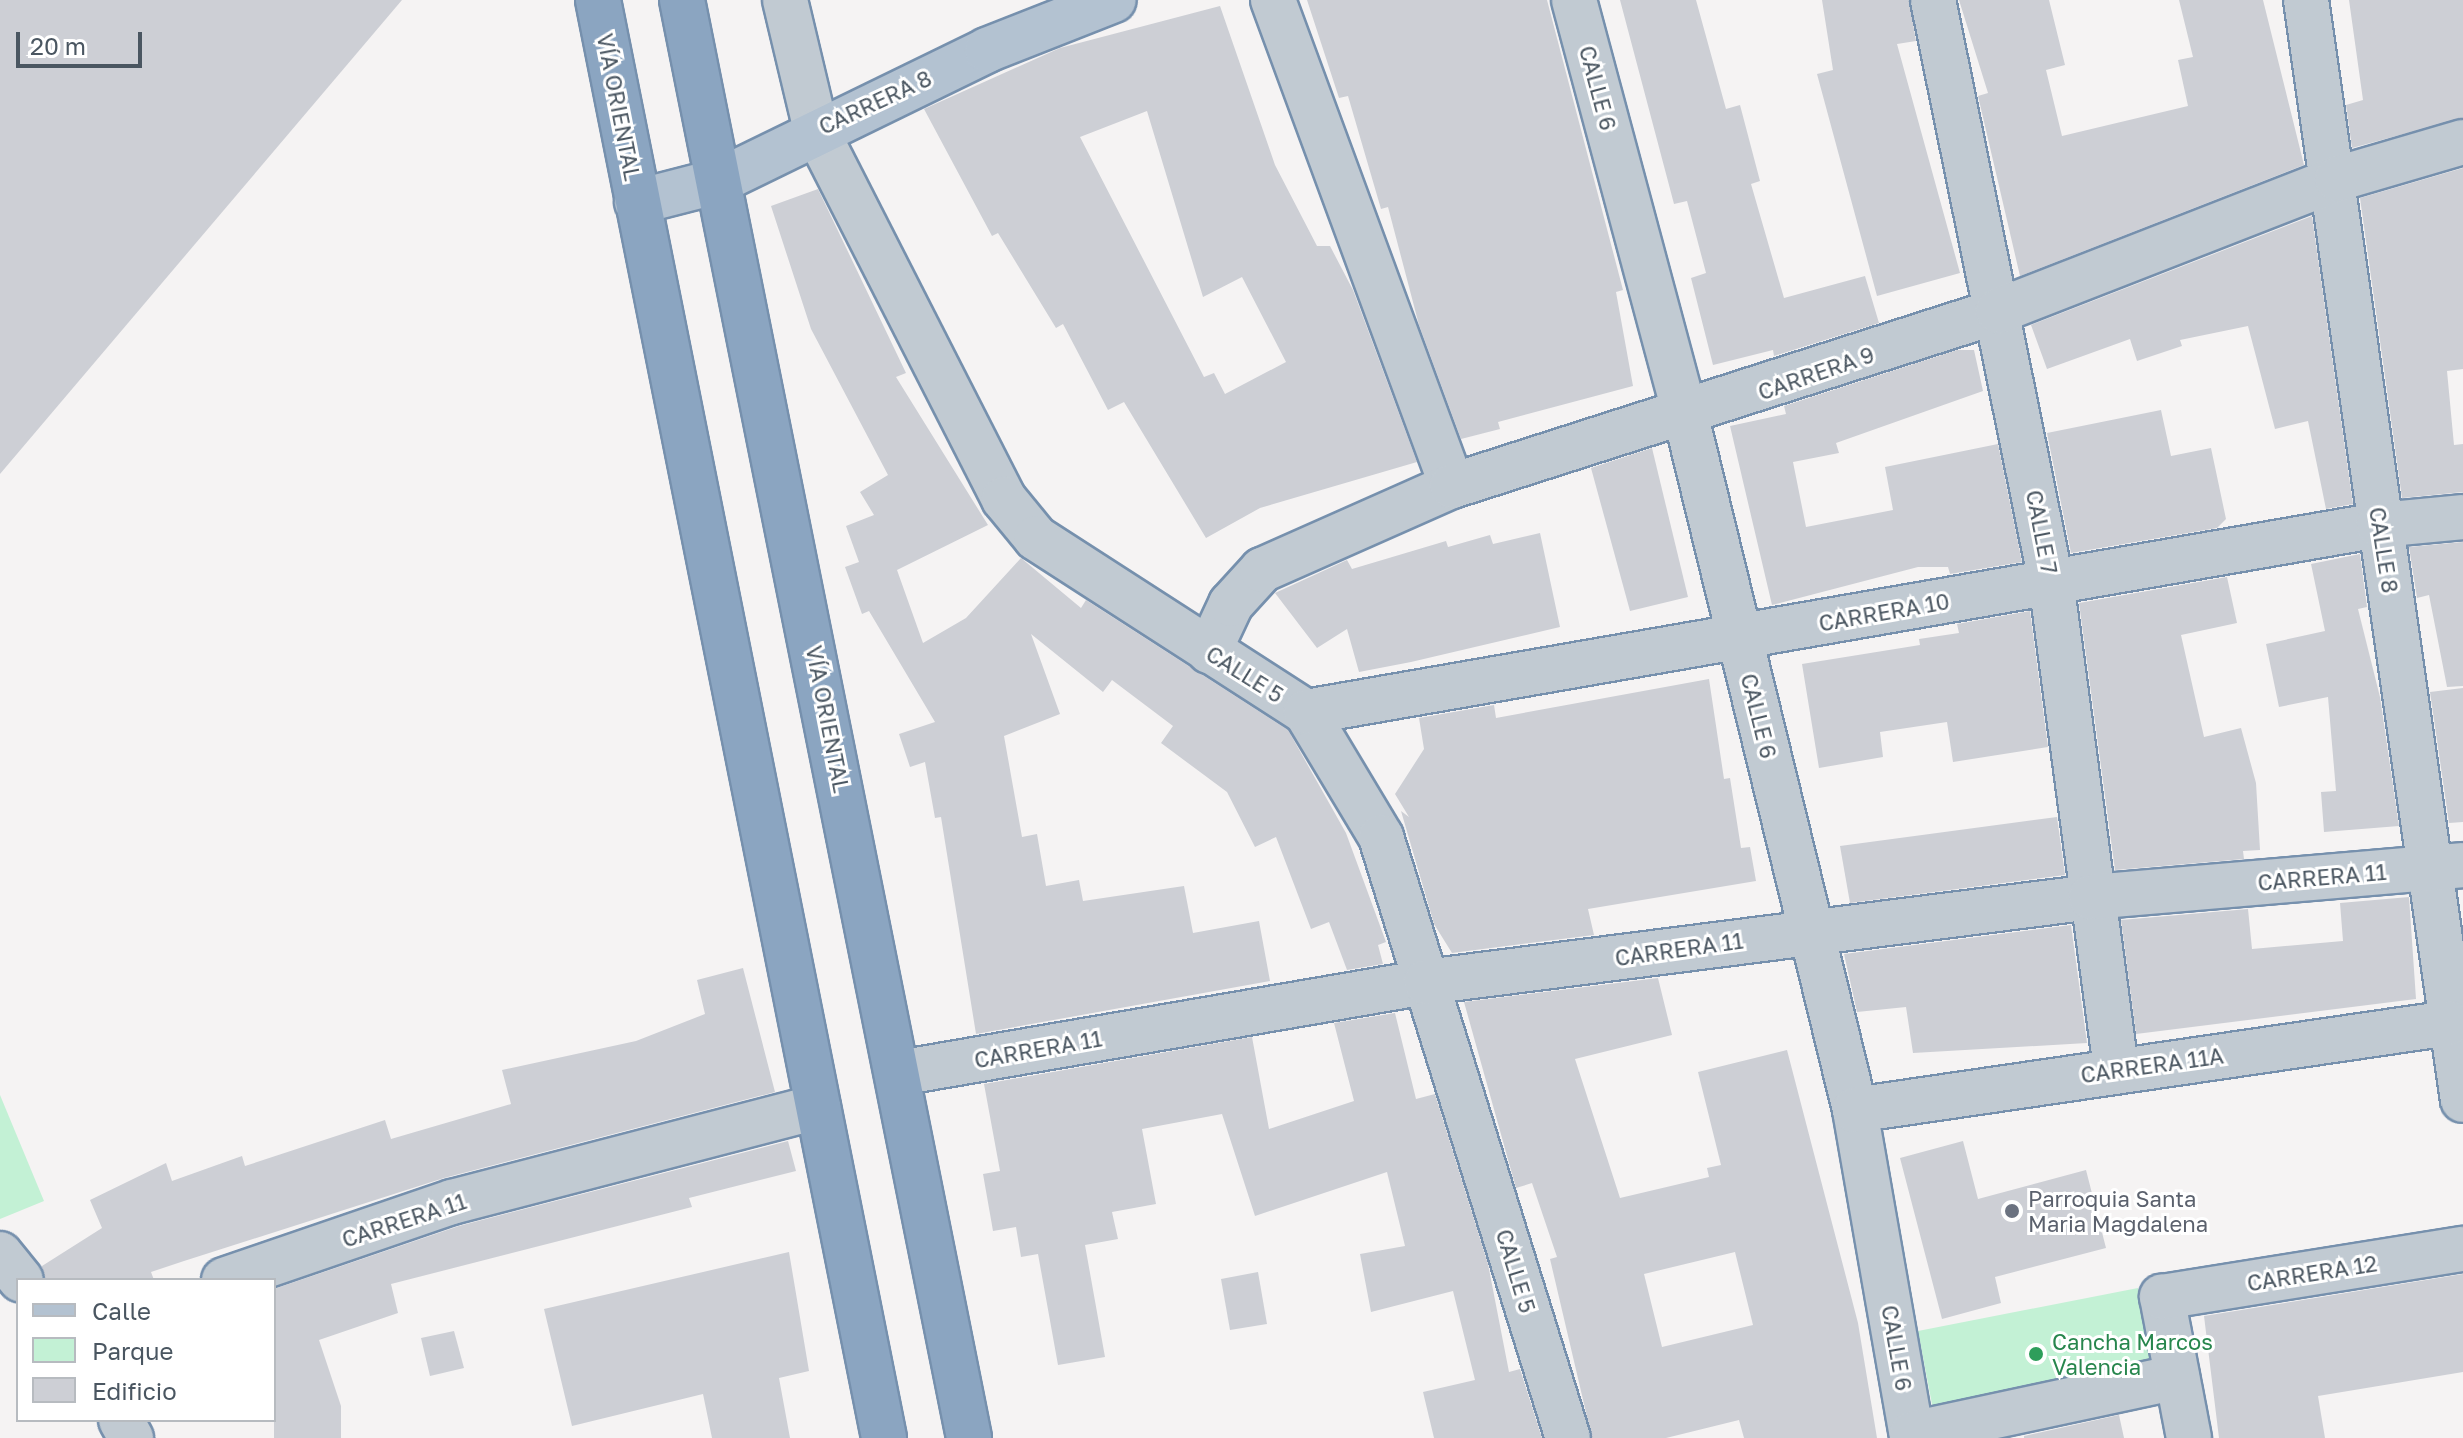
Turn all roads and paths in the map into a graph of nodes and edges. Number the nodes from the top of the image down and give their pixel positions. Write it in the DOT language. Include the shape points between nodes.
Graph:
graph roads {
  1 [pos="598,0"];
  2 [pos="682,0"];
  3 [pos="785,0"];
  4 [pos="1114,0"];
  5 [pos="1273,0"];
  6 [pos="1574,0"];
  7 [pos="1933,0"];
  8 [pos="2306,0"];
  9 [pos="816,130"];
  10 [pos="2463,142"];
  11 [pos="2337,179"];
  12 [pos="719,181"];
  13 [pos="637,202"];
  14 [pos="1998,311"];
  15 [pos="1686,417"];
  16 [pos="1452,486"];
  17 [pos="2463,517"];
  18 [pos="2379,525"];
  19 [pos="2051,581"];
  20 [pos="1740,639"];
  21 [pos="1209,651"];
  22 [pos="1306,712"];
  23 [pos="2449,866"];
  24 [pos="2091,897"];
  25 [pos="1812,931"];
  26 [pos="1426,982"];
  27 [pos="2449,1023"];
  28 [pos="2116,1070"];
  29 [pos="899,1073"];
  30 [pos="2463,1100"];
  31 [pos="818,1107"];
  32 [pos="1855,1110"];
  33 [pos="2463,1249"];
  34 [pos="0,1254"];
  35 [pos="19,1278"];
  36 [pos="230,1278"];
  37 [pos="2177,1377"];
  38 [pos="1912,1436"];
  39 [pos="884,1438"];
  40 [pos="969,1438"];
  41 [pos="1568,1438"];
  42 [pos="2189,1438"];
  1 -- 13 [label="highway, VÍA ORIENTAL"];
  2 -- 12 [label="highway, VÍA ORIENTAL"];
  3 -- 9 [label="street, CALLE 5"];
  4 -- 9 [label="main road, CARRERA 8"];
  5 -- 16 [label="street"];
  6 -- 15 [label="street, CALLE 6"];
  7 -- 14 [label="street, CALLE 7"];
  8 -- 11 [label="street, CALLE 8"];
  9 -- 12 [label="main road, CARRERA 8"];
  9 -- 21 [label="street, CALLE 5" via="1004,499 1036,538"];
  10 -- 11 [label="street, CARRERA 9"];
  11 -- 14 [label="street, CARRERA 9"];
  11 -- 18 [label="street, CALLE 8"];
  12 -- 13 [label="main road, CARRERA 8"];
  12 -- 29 [label="highway, VÍA ORIENTAL"];
  13 -- 31 [label="highway, VÍA ORIENTAL"];
  14 -- 15 [label="street, CARRERA 9"];
  14 -- 19 [label="street, CALLE 7"];
  15 -- 16 [label="street, CARRERA 9"];
  15 -- 20 [label="street, CALLE 6"];
  16 -- 21 [label="street, CARRERA 9" via="1262,570 1231,604"];
  17 -- 18 [label="street, CARRERA 10"];
  18 -- 19 [label="street, CARRERA 10"];
  18 -- 23 [label="street, CALLE 8"];
  19 -- 20 [label="street, CARRERA 10"];
  19 -- 24 [label="street, CALLE 7"];
  20 -- 22 [label="street, CARRERA 10"];
  20 -- 25 [label="street, CALLE 6"];
  21 -- 22 [label="street, CALLE 5"];
  22 -- 26 [label="street, CALLE 5" via="1381,837"];
  23 -- 24 [label="street, CARRERA 11"];
  23 -- 27 [label="street, CALLE 8"];
  24 -- 25 [label="street, CARRERA 11"];
  24 -- 28 [label="street, CALLE 7"];
  25 -- 26 [label="street, CARRERA 11"];
  25 -- 32 [label="street, CALLE 6"];
  26 -- 29 [label="street, CARRERA 11"];
  26 -- 41 [label="street, CALLE 5"];
  27 -- 28 [label="street, CARRERA 11A"];
  27 -- 30 [label="street, CALLE 8"];
  28 -- 32 [label="street, CARRERA 11A"];
  29 -- 40 [label="highway, VÍA ORIENTAL"];
  31 -- 36 [label="street, CARRERA 11" via="452,1202"];
  31 -- 39 [label="highway, VÍA ORIENTAL"];
  32 -- 38 [label="street, CALLE 6"];
  33 -- 37 [label="street, CARRERA 12" via="2162,1297"];
  34 -- 35 [label="street"];
  37 -- 38 [label="street"];
  37 -- 42 [label="street"];
}
